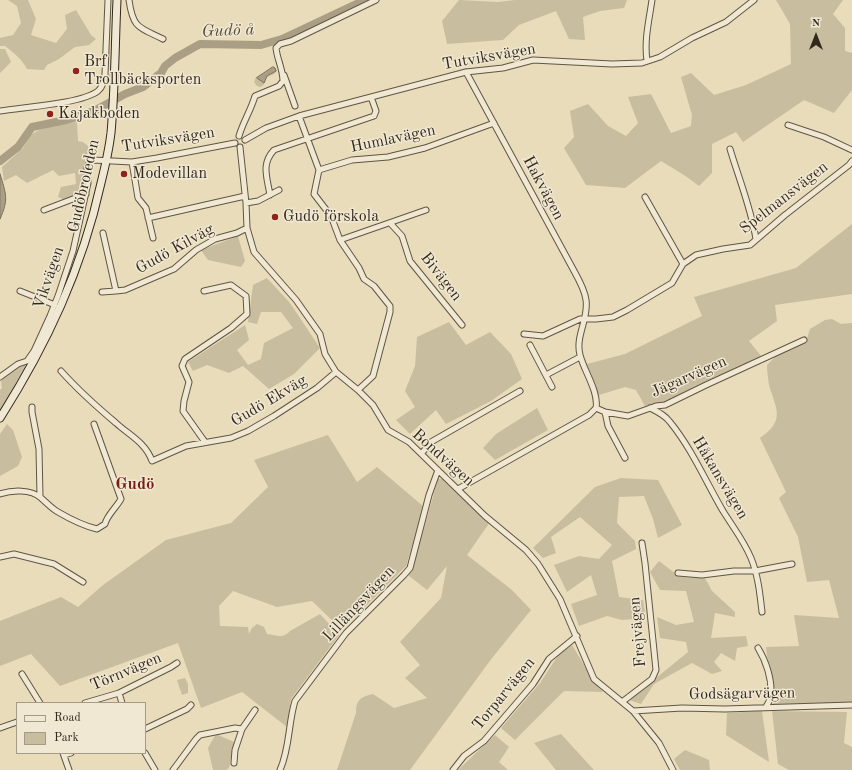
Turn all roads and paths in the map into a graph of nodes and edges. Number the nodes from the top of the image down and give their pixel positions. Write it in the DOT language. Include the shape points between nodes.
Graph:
graph roads {
  1 [pos="108,0"];
  2 [pos="113,0"];
  3 [pos="117,0"];
  4 [pos="129,0"];
  5 [pos="376,0"];
  6 [pos="652,0"];
  7 [pos="754,0"];
  8 [pos="163,39"];
  9 [pos="647,61"];
  10 [pos="283,71"];
  11 [pos="466,72"];
  12 [pos="112,93"];
  13 [pos="371,97"];
  14 [pos="295,106"];
  15 [pos="2,111"];
  16 [pos="298,116"];
  17 [pos="494,124"];
  18 [pos="788,125"];
  19 [pos="239,136"];
  20 [pos="307,138"];
  21 [pos="245,140"];
  22 [pos="235,143"];
  23 [pos="240,147"];
  24 [pos="730,149"];
  25 [pos="852,150"];
  26 [pos="104,160"];
  27 [pos="852,161"];
  28 [pos="132,162"];
  29 [pos="319,170"];
  30 [pos="279,190"];
  31 [pos="86,194"];
  32 [pos="270,195"];
  33 [pos="245,196"];
  34 [pos="645,197"];
  35 [pos="246,202"];
  36 [pos="44,210"];
  37 [pos="426,210"];
  38 [pos="148,218"];
  39 [pos="390,223"];
  40 [pos="247,228"];
  41 [pos="103,233"];
  42 [pos="153,238"];
  43 [pos="756,239"];
  44 [pos="340,240"];
  45 [pos="683,264"];
  46 [pos="20,291"];
  47 [pos="116,291"];
  48 [pos="204,291"];
  49 [pos="102,292"];
  50 [pos="54,305"];
  51 [pos="584,319"];
  52 [pos="462,325"];
  53 [pos="524,334"];
  54 [pos="804,340"];
  55 [pos="530,344"];
  56 [pos="580,357"];
  57 [pos="61,371"];
  58 [pos="336,372"];
  59 [pos="546,375"];
  60 [pos="0,377"];
  61 [pos="552,387"];
  62 [pos="358,390"];
  63 [pos="520,391"];
  64 [pos="32,407"];
  65 [pos="596,408"];
  66 [pos="650,408"];
  67 [pos="605,412"];
  68 [pos="0,418"];
  69 [pos="94,424"];
  70 [pos="205,442"];
  71 [pos="422,453"];
  72 [pos="625,458"];
  73 [pos="438,470"];
  74 [pos="458,489"];
  75 [pos="0,494"];
  76 [pos="40,497"];
  77 [pos="642,543"];
  78 [pos="0,558"];
  79 [pos="792,564"];
  80 [pos="755,571"];
  81 [pos="678,573"];
  82 [pos="83,582"];
  83 [pos="762,612"];
  84 [pos="577,636"];
  85 [pos="758,648"];
  86 [pos="177,663"];
  87 [pos="22,674"];
  88 [pos="119,693"];
  89 [pos="39,702"];
  90 [pos="88,702"];
  91 [pos="122,702"];
  92 [pos="622,702"];
  93 [pos="191,704"];
  94 [pos="852,705"];
  95 [pos="766,707"];
  96 [pos="256,710"];
  97 [pos="633,711"];
  98 [pos="16,722"];
  99 [pos="0,728"];
  100 [pos="146,729"];
  101 [pos="242,729"];
  102 [pos="64,754"];
  103 [pos="145,754"];
  104 [pos="234,763"];
  105 [pos="69,770"];
  106 [pos="155,770"];
  107 [pos="173,770"];
  108 [pos="280,770"];
  109 [pos="453,770"];
  110 [pos="673,770"];
  1 -- 15 [label="street" via="105,74 99,90 76,100"];
  2 -- 12 [label="main road, Gudöbroleden"];
  3 -- 12 [label="main road, Gudöbroleden"];
  4 -- 8 [label="street" via="133,21"];
  5 -- 10 [label="street" via="280,44 276,48"];
  6 -- 9 [label="street" via="646,37"];
  7 -- 9 [label="street, Tutviksvägen" via="726,22 660,57"];
  9 -- 11 [label="street, Tutviksvägen" via="612,64 533,60 503,68"];
  10 -- 14 [label="street"];
  10 -- 19 [label="street" via="283,81 279,86 255,96"];
  11 -- 13 [label="street, Tutviksvägen"];
  11 -- 17 [label="street, Hakvägen"];
  12 -- 26 [label="main road, Gudöbroleden"];
  13 -- 16 [label="street, Tutviksvägen"];
  13 -- 20 [label="street" via="376,111 374,116"];
  16 -- 20 [label="street"];
  16 -- 21 [label="street, Tutviksvägen" via="266,128"];
  17 -- 29 [label="street, Humlavägen" via="425,148 388,157 352,160"];
  17 -- 51 [label="street, Hakvägen" via="576,275 586,300"];
  18 -- 25 [label="street"];
  19 -- 21 [label="street"];
  19 -- 22 [label="street"];
  20 -- 29 [label="street"];
  20 -- 32 [label="street" via="274,150 268,157 265,167"];
  21 -- 23 [label="street" via="245,144"];
  22 -- 23 [label="street"];
  22 -- 28 [label="street, Tutviksvägen"];
  23 -- 33 [label="street, Bondvägen"];
  24 -- 43 [label="street" via="754,222"];
  26 -- 28 [label="street, Tutviksvägen"];
  26 -- 31 [label="street, Vikvägen" via="90,161 87,168"];
  26 -- 68 [label="main road, Gudöbroleden" via="80,258 62,303 44,343"];
  27 -- 43 [label="street, Spelmansvägen"];
  28 -- 38 [label="street" via="138,198 146,208"];
  29 -- 44 [label="street" via="314,194 330,216"];
  30 -- 32 [label="street"];
  31 -- 36 [label="street"];
  31 -- 50 [label="street, Vikvägen" via="73,251"];
  32 -- 35 [label="street" via="258,201"];
  33 -- 35 [label="street, Bondvägen"];
  33 -- 38 [label="street"];
  34 -- 45 [label="street"];
  35 -- 40 [label="street, Bondvägen"];
  37 -- 39 [label="street"];
  38 -- 42 [label="street"];
  39 -- 44 [label="street"];
  39 -- 52 [label="street, Bivägen" via="402,236 410,261"];
  40 -- 47 [label="street, Gudö Kilväg" via="214,239 174,269 125,290"];
  40 -- 58 [label="street, Bondvägen" via="254,252 296,300 320,334 325,354"];
  41 -- 47 [label="street, Gudö Kilväg"];
  43 -- 45 [label="street, Spelmansvägen" via="750,245 696,255"];
  44 -- 62 [label="street" via="364,279 374,286 390,306 373,376"];
  45 -- 51 [label="street, Spelmansvägen" via="672,282 627,310 613,317"];
  46 -- 50 [label="street"];
  47 -- 49 [label="street, Gudö Kilväg"];
  48 -- 70 [label="street" via="231,285 246,296 247,314 185,359 182,366 189,382 183,411"];
  50 -- 60 [label="street, Vikvägen" via="34,351 27,360"];
  51 -- 53 [label="street" via="543,336"];
  51 -- 56 [label="street, Hakvägen" via="578,344"];
  54 -- 66 [label="street, Jägarvägen" via="665,405"];
  55 -- 59 [label="street"];
  56 -- 59 [label="street"];
  56 -- 65 [label="street, Hakvägen" via="596,400"];
  57 -- 70 [label="street, Gudö Ekväg" via="132,435 152,461 186,446"];
  58 -- 62 [label="street, Bondvägen"];
  58 -- 70 [label="street, Gudö Ekväg" via="317,388 235,438"];
  59 -- 61 [label="street"];
  62 -- 71 [label="street, Bondvägen" via="373,406 388,430"];
  63 -- 71 [label="street" via="431,442"];
  64 -- 76 [label="street" via="39,449"];
  65 -- 67 [label="street, Jägarvägen"];
  65 -- 74 [label="street" via="589,415"];
  66 -- 67 [label="street, Jägarvägen" via="628,416"];
  66 -- 80 [label="street, Håkansvägen" via="670,422 690,451 723,511 745,544"];
  67 -- 72 [label="street" via="608,426"];
  69 -- 76 [label="street" via="121,499 106,518 105,524 97,528 88,527 57,511"];
  71 -- 73 [label="street, Bondvägen"];
  73 -- 74 [label="street, Bondvägen"];
  73 -- 108 [label="street, Lillängsvägen" via="410,568 346,633 295,701 290,735"];
  74 -- 84 [label="street, Bondvägen" via="485,516 526,550 538,564 560,599"];
  75 -- 76 [label="street" via="8,491 27,492"];
  77 -- 92 [label="street, Frejvägen" via="656,670 652,680"];
  78 -- 82 [label="street" via="14,554 54,564"];
  79 -- 80 [label="street"];
  80 -- 81 [label="street" via="702,575"];
  80 -- 83 [label="street, Håkansvägen"];
  84 -- 92 [label="street, Bondvägen" via="594,679"];
  84 -- 109 [label="street, Torparvägen" via="549,660 533,684 484,741 464,756"];
  85 -- 95 [label="street" via="767,666 769,679 771,696"];
  86 -- 88 [label="street, Törnvägen"];
  87 -- 89 [label="street"];
  88 -- 90 [label="street, Törnvägen"];
  88 -- 91 [label="street"];
  92 -- 97 [label="street, Bondvägen"];
  93 -- 100 [label="street" via="187,709"];
  94 -- 95 [label="street, Godsägarvägen"];
  95 -- 97 [label="street, Godsägarvägen"];
  96 -- 101 [label="street"];
  97 -- 110 [label="street, Bondvägen" via="659,743"];
  98 -- 99 [label="street"];
  101 -- 104 [label="street" via="235,750"];
  101 -- 107 [label="street" via="200,735"];
  102 -- 105 [label="street"];
  103 -- 106 [label="street"];
}
